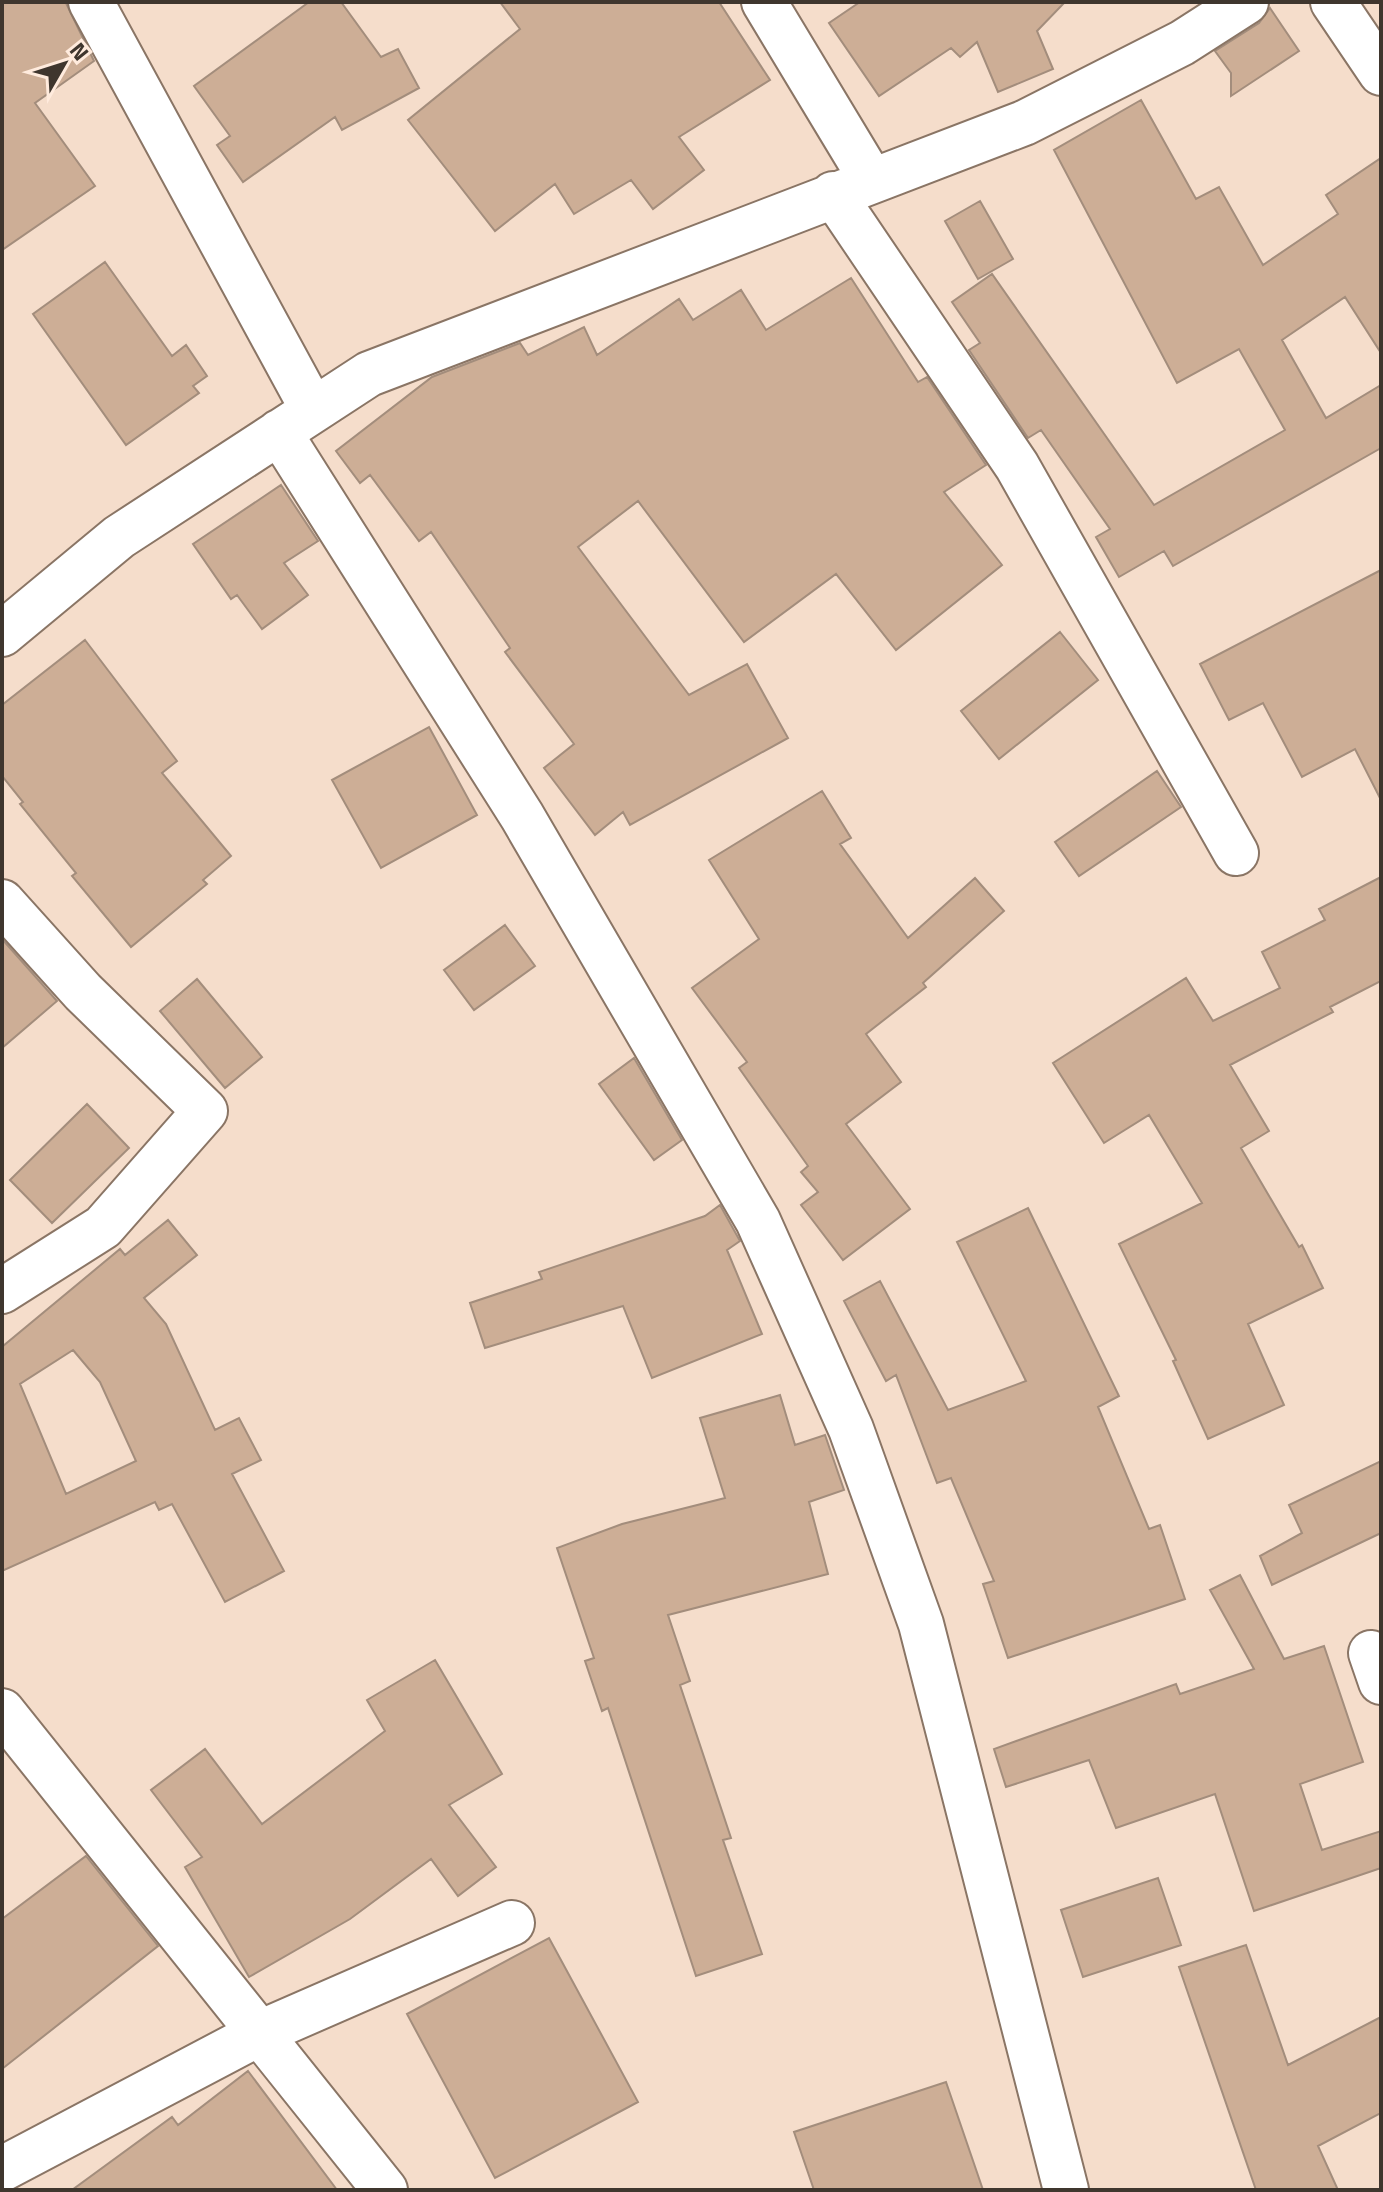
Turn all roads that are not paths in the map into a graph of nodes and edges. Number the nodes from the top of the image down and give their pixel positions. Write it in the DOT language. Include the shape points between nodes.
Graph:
graph roads {
  1 [pos="91,2"];
  2 [pos="764,2"];
  3 [pos="1246,2"];
  4 [pos="1333,2"];
  5 [pos="1381,73"];
  6 [pos="852,188"];
  7 [pos="296,421"];
  8 [pos="2,634"];
  9 [pos="1236,853"];
  10 [pos="2,902"];
  11 [pos="2,1291"];
  12 [pos="2,1711"];
  13 [pos="512,1923"];
  14 [pos="262,2032"];
  15 [pos="2,2169"];
  16 [pos="385,2190"];
  17 [pos="1066,2190"];
  1 -- 7 [label="street"];
  2 -- 6 [label="street"];
  3 -- 6 [label="street" via="1182,43 1024,123"];
  4 -- 5 [label="street"];
  6 -- 7 [label="street" via="369,374"];
  6 -- 9 [label="street"];
  7 -- 8 [label="street" via="119,537"];
  7 -- 17 [label="street" via="758,1221 851,1429 921,1624"];
  10 -- 11 [label="street" via="83,992 205,1111 103,1227"];
  12 -- 14 [label="street"];
  13 -- 14 [label="street"];
  14 -- 15 [label="street"];
  14 -- 16 [label="street"];
}
